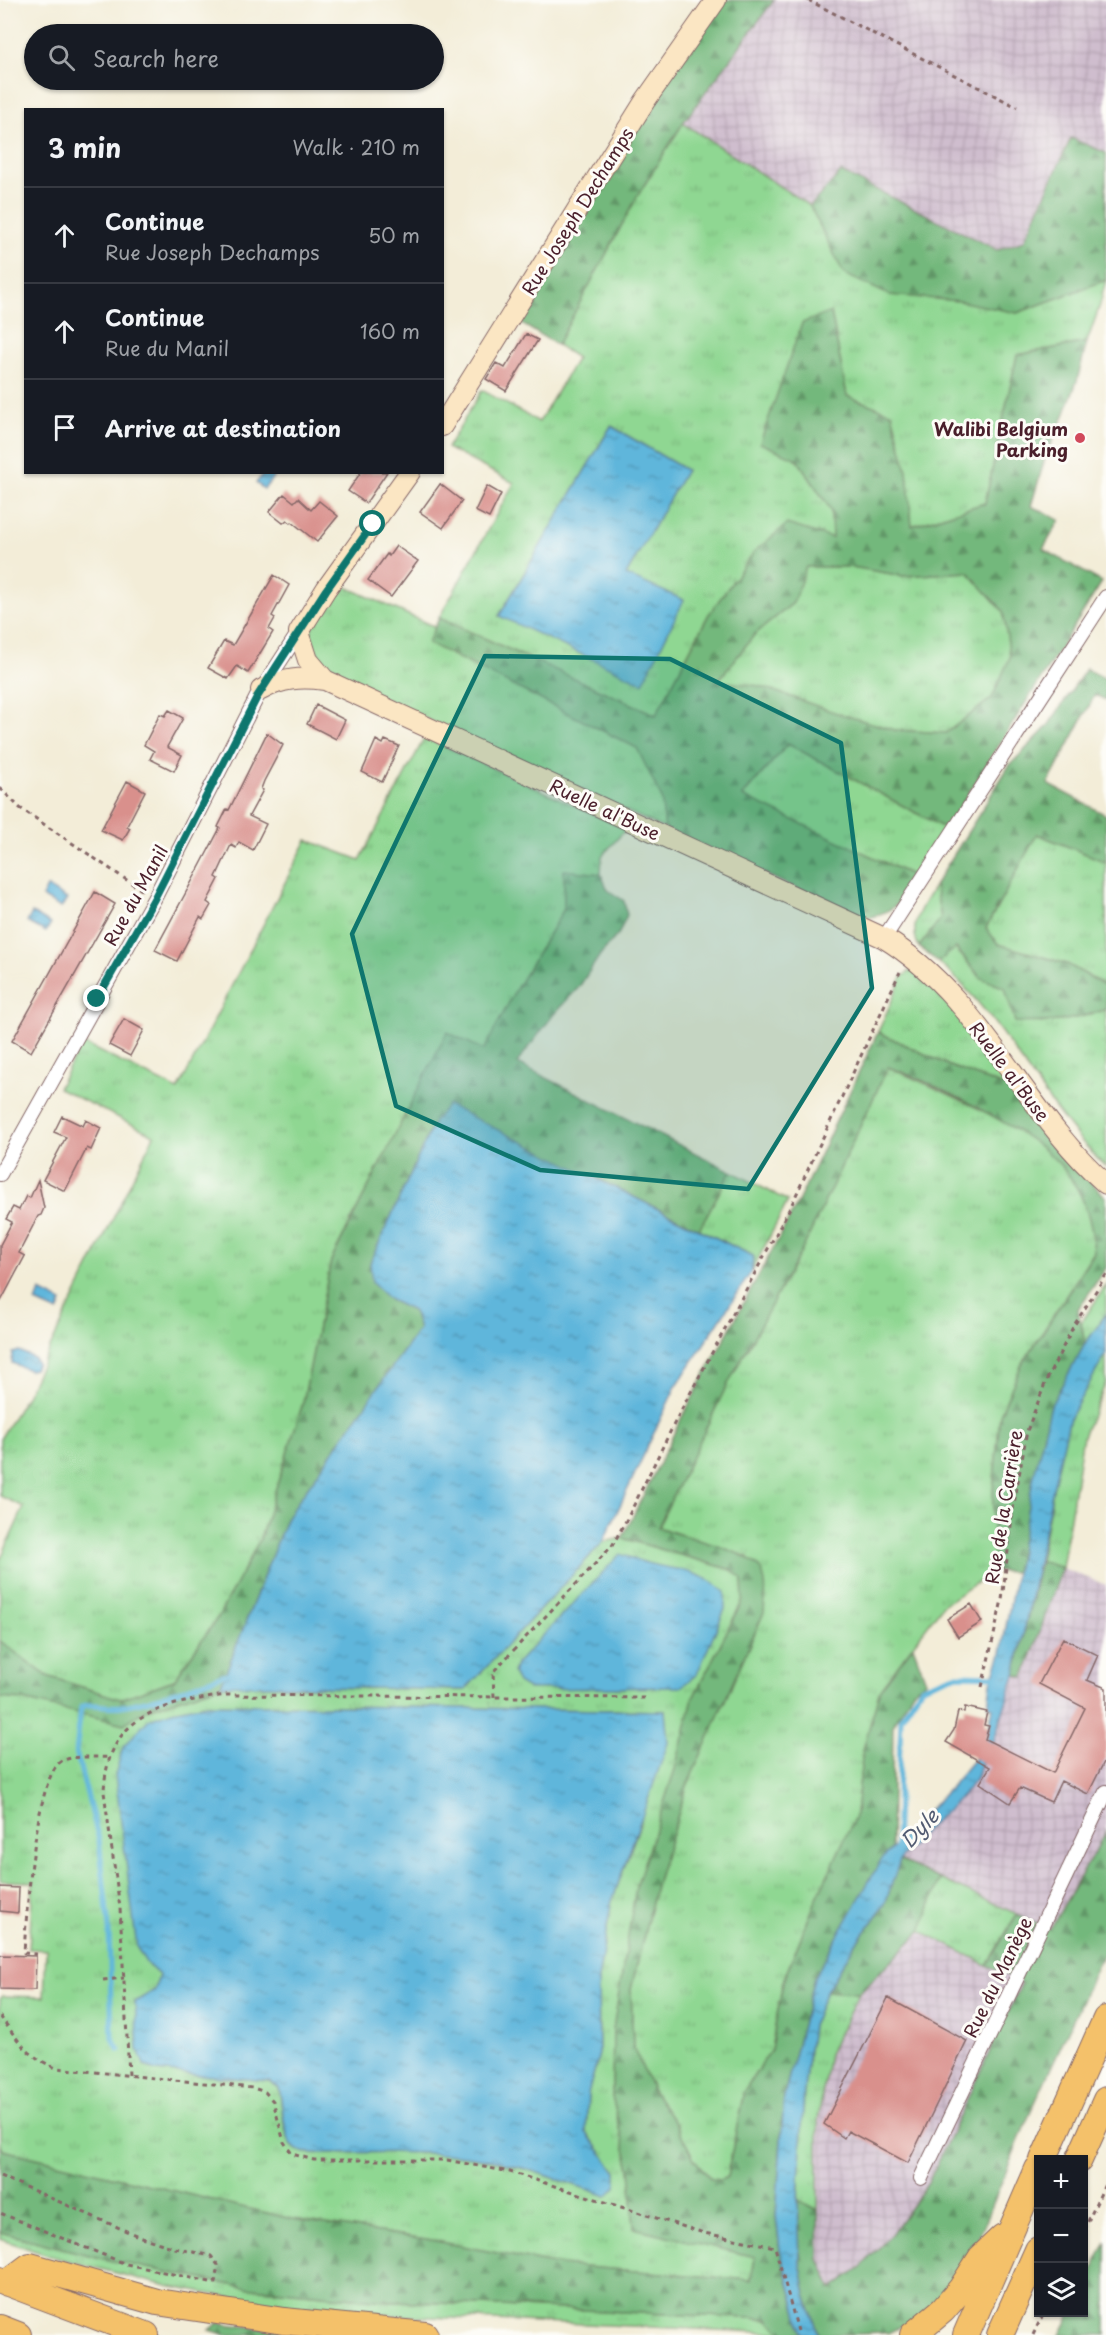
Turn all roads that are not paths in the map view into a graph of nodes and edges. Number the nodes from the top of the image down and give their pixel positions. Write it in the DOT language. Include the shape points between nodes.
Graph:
graph roads {
  1 [pos="716,0"];
  2 [pos="444,423"];
  3 [pos="409,474"];
  4 [pos="1106,597"];
  5 [pos="299,632"];
  6 [pos="325,680"];
  7 [pos="261,690"];
  8 [pos="884,939"];
  9 [pos="0,1174"];
  10 [pos="1106,1184"];
  11 [pos="1106,1792"];
  12 [pos="1106,2019"];
  13 [pos="1106,2049"];
  14 [pos="1106,2100"];
  15 [pos="1059,2125"];
  16 [pos="1045,2155"];
  17 [pos="1081,2155"];
  18 [pos="921,2178"];
  19 [pos="1034,2178"];
  20 [pos="1010,2231"];
  21 [pos="1034,2259"];
  22 [pos="4,2282"];
  23 [pos="0,2328"];
  24 [pos="18,2335"];
  25 [pos="146,2335"];
  26 [pos="425,2335"];
  27 [pos="914,2335"];
  28 [pos="966,2335"];
  29 [pos="1000,2335"];
  1 -- 2 [label="street, Rue Joseph Dechamps" via="645,101"];
  3 -- 5 [label="street"];
  4 -- 8 [label="street"];
  5 -- 6 [label="street, Ruelle al'Buse" via="308,660"];
  5 -- 7 [label="street, Rue du Manil"];
  6 -- 7 [label="street, Ruelle al'Buse" via="292,678"];
  6 -- 8 [label="street, Ruelle al'Buse"];
  7 -- 9 [label="street, Rue du Manil" via="154,899"];
  8 -- 10 [label="street, Ruelle al'Buse" via="909,954 945,987 1055,1130"];
  11 -- 18 [label="street, Rue du Manège"];
  12 -- 15 [label="highway"];
  13 -- 15 [label="highway"];
  14 -- 17 [label="highway"];
  15 -- 16 [label="highway"];
  19 -- 20 [label="highway"];
  20 -- 27 [label="highway" via="981,2258 943,2310"];
  20 -- 28 [label="highway"];
  21 -- 29 [label="highway"];
  22 -- 25 [label="highway"];
  22 -- 26 [label="highway" via="30,2266 157,2302 284,2321"];
  23 -- 24 [label="highway"];
}
